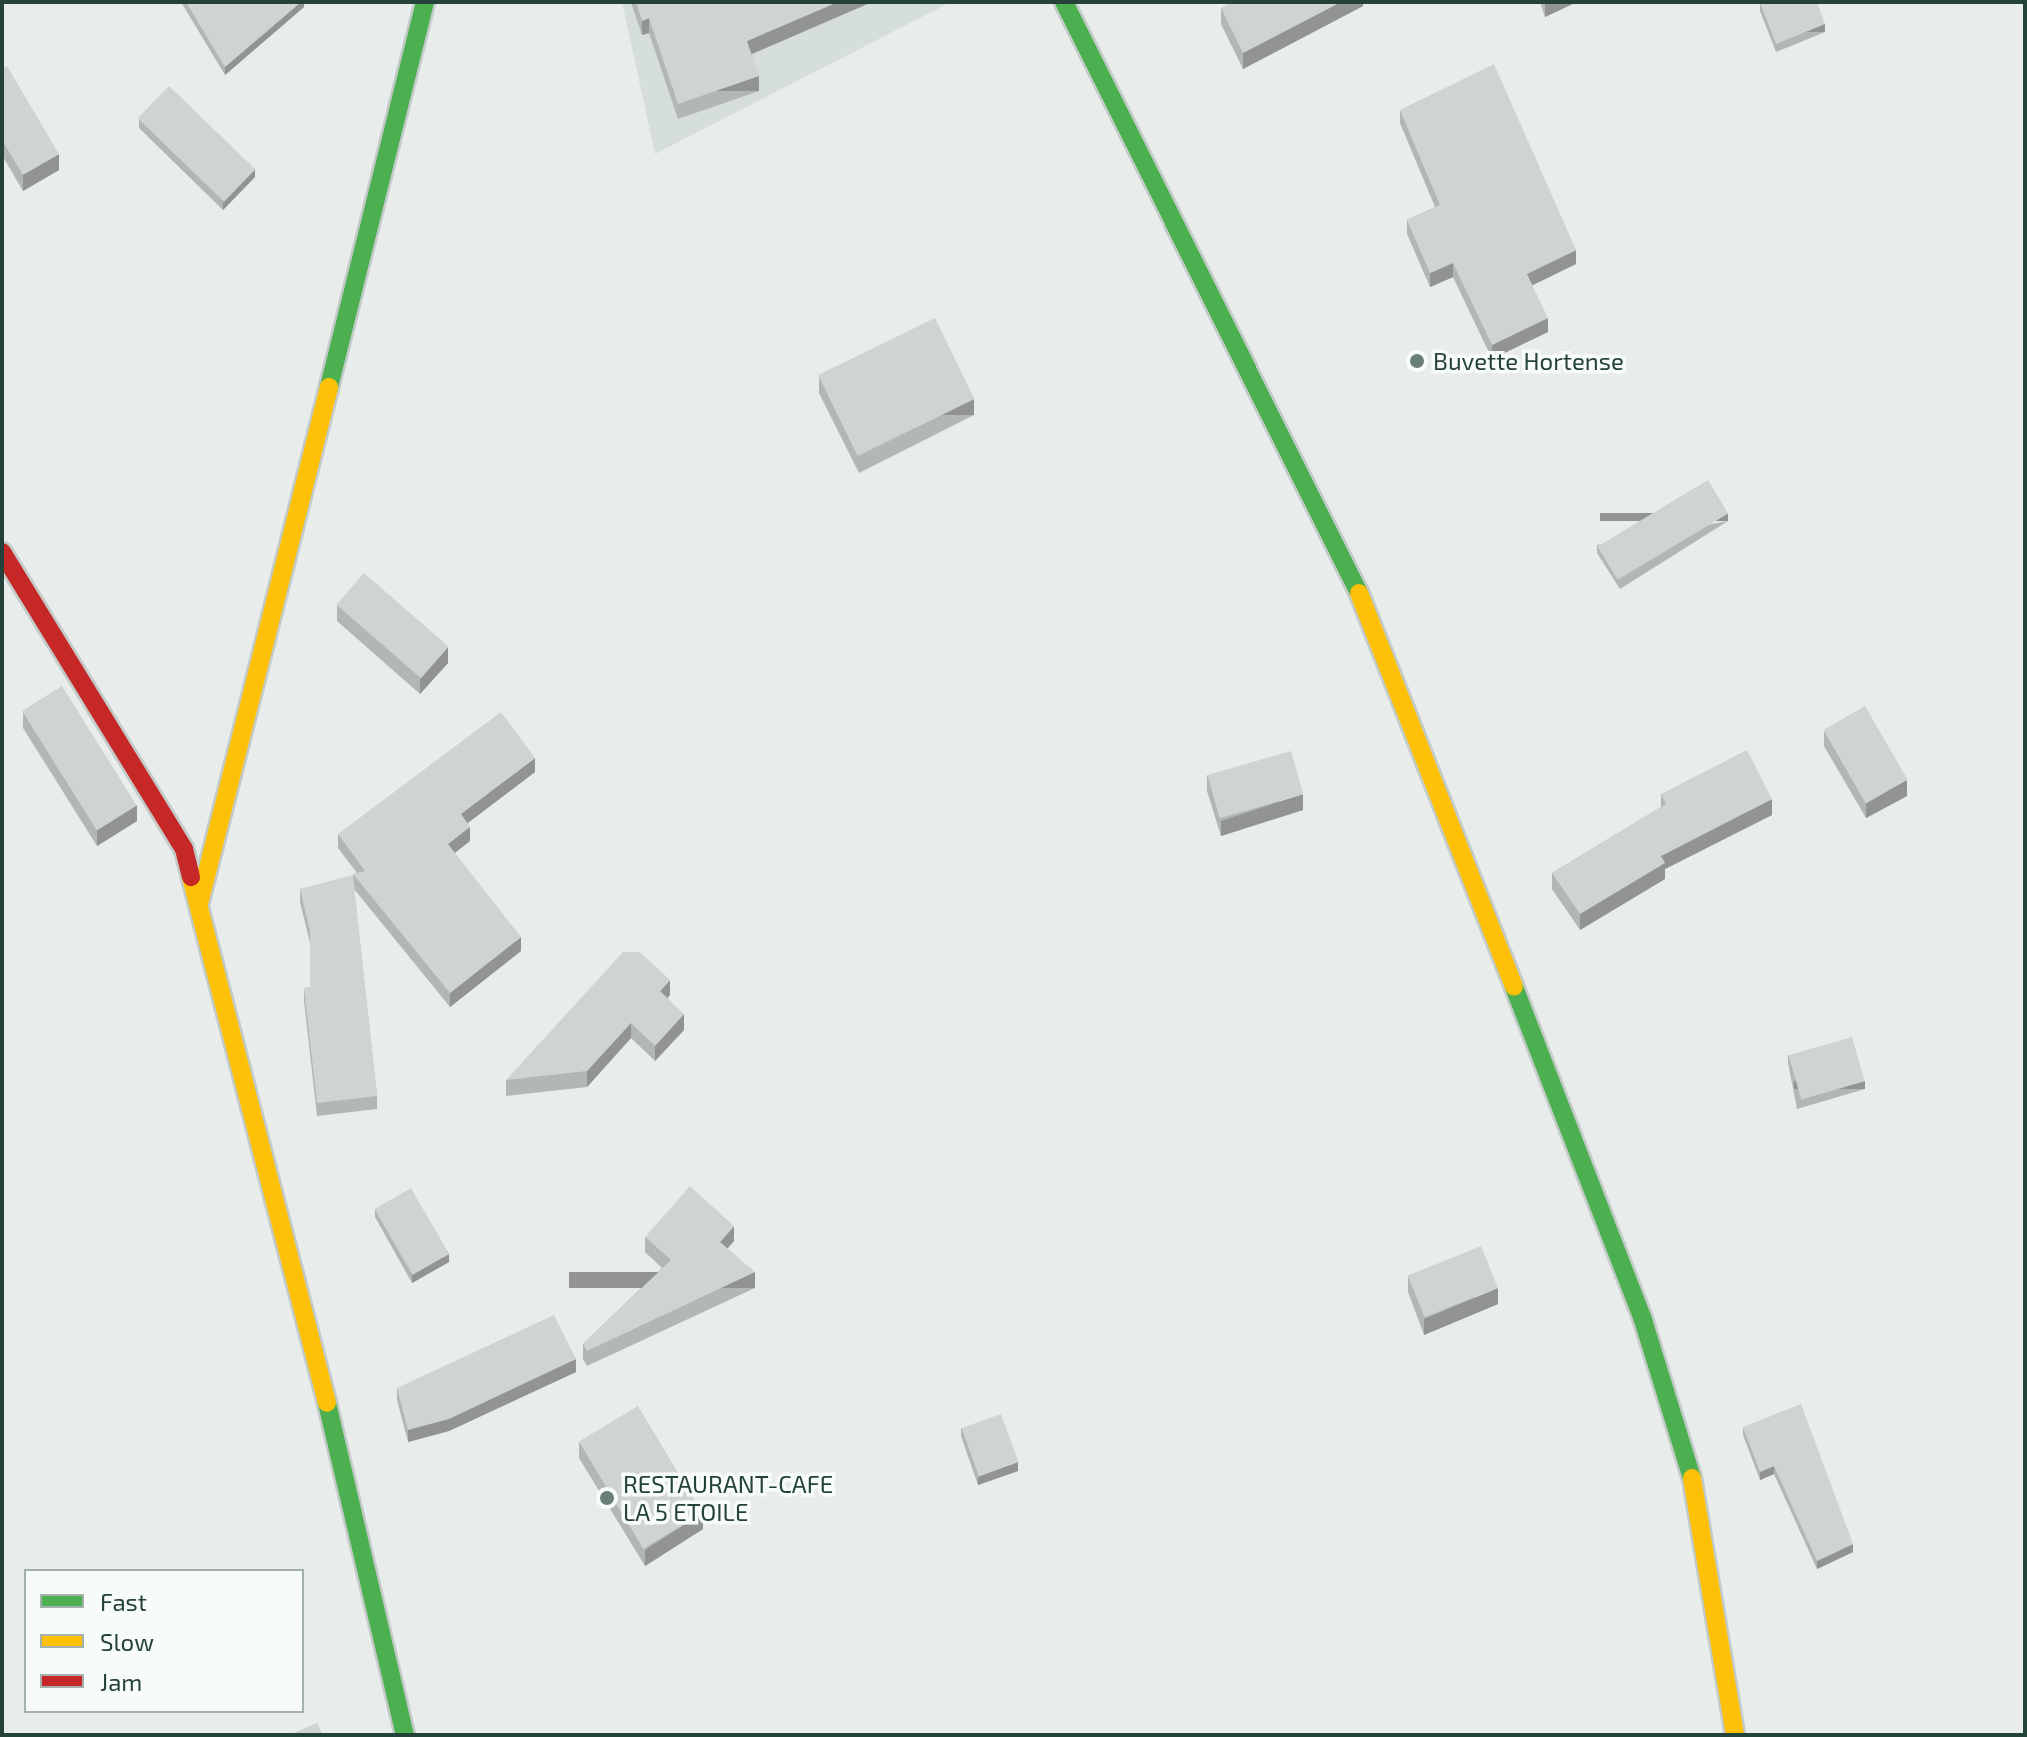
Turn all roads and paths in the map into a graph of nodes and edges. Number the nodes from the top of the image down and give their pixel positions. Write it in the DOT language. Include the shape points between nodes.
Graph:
graph roads {
  1 [pos="425,2"];
  2 [pos="1064,2"];
  3 [pos="2,552"];
  4 [pos="199,907"];
  5 [pos="405,1735"];
  6 [pos="1735,1735"];
  1 -- 4 [label="street"];
  2 -- 6 [label="street" via="1374,624 1643,1320 1699,1499 1732,1687"];
  3 -- 4 [label="street" via="184,849"];
  4 -- 5 [label="street" via="328,1407"];
}
